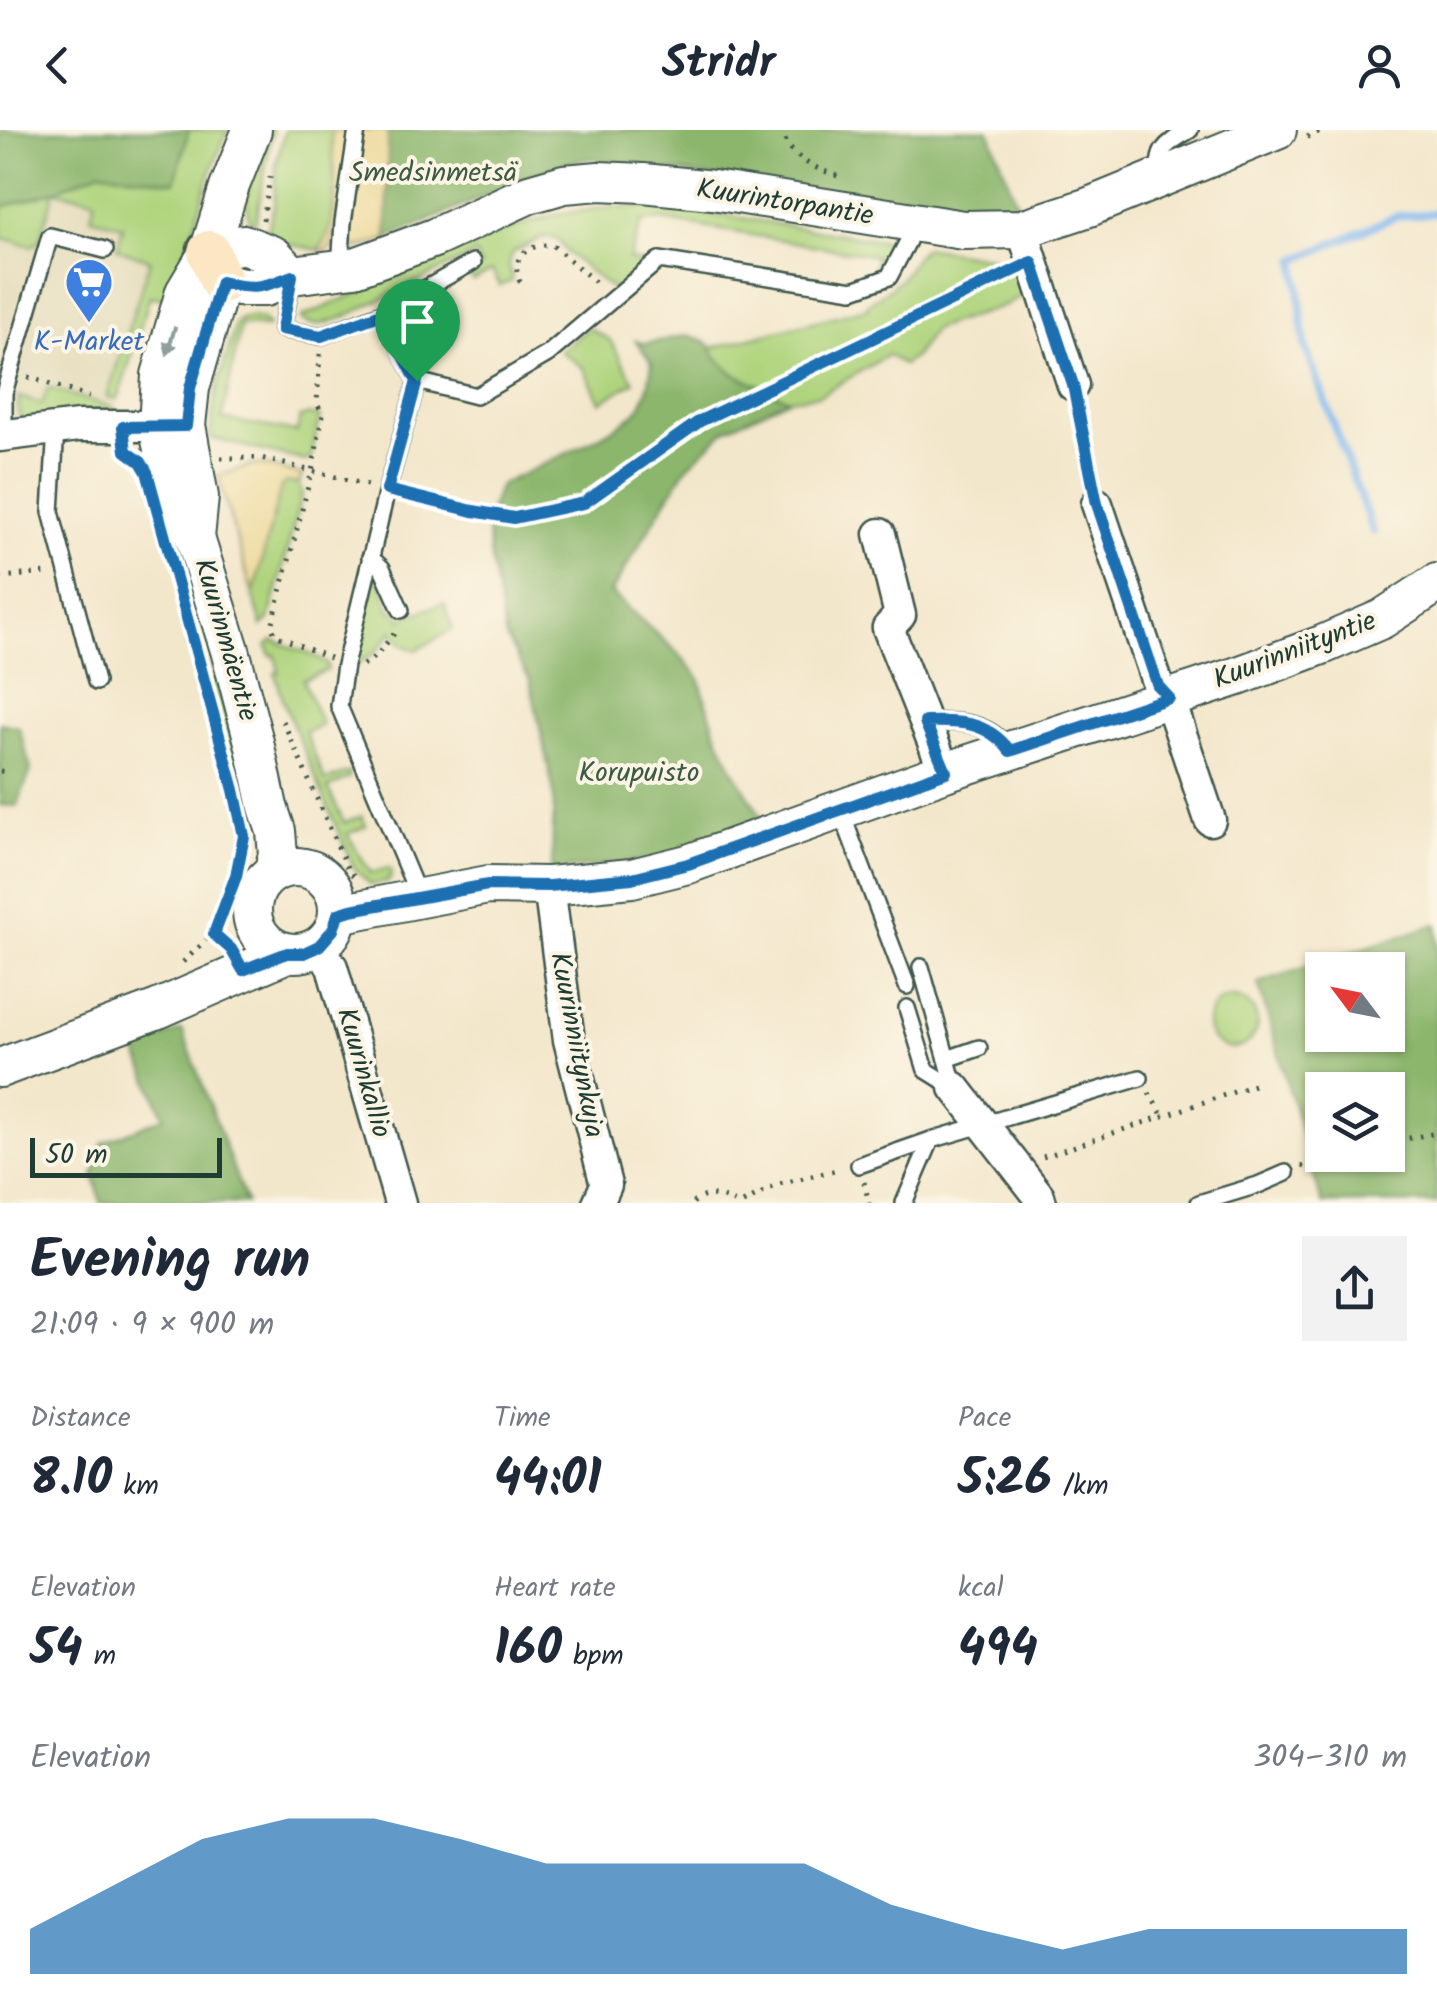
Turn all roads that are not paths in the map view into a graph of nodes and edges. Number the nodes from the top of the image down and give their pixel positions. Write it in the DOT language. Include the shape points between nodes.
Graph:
graph roads {
  1 [pos="358,130"];
  2 [pos="1190,130"];
  3 [pos="1277,130"];
  4 [pos="262,145"];
  5 [pos="1159,178"];
  6 [pos="911,223"];
  7 [pos="1027,246"];
  8 [pos="105,250"];
  9 [pos="473,262"];
  10 [pos="215,267"];
  11 [pos="340,270"];
  12 [pos="292,276"];
  13 [pos="382,314"];
  14 [pos="417,381"];
  15 [pos="1073,385"];
  16 [pos="172,426"];
  17 [pos="56,428"];
  18 [pos="2,436"];
  19 [pos="1097,504"];
  20 [pos="880,534"];
  21 [pos="370,557"];
  22 [pos="1437,583"];
  23 [pos="400,610"];
  24 [pos="96,682"];
  25 [pos="1169,698"];
  26 [pos="925,722"];
  27 [pos="254,742"];
  28 [pos="1010,751"];
  29 [pos="946,772"];
  30 [pos="840,809"];
  31 [pos="1210,820"];
  32 [pos="274,873"];
  33 [pos="549,886"];
  34 [pos="418,897"];
  35 [pos="328,920"];
  36 [pos="242,936"];
  37 [pos="921,967"];
  38 [pos="907,986"];
  39 [pos="907,1008"];
  40 [pos="158,1009"];
  41 [pos="979,1048"];
  42 [pos="1,1062"];
  43 [pos="951,1073"];
  44 [pos="1140,1078"];
  45 [pos="984,1124"];
  46 [pos="931,1140"];
  47 [pos="859,1165"];
  48 [pos="1286,1173"];
  49 [pos="1258,1185"];
  50 [pos="400,1203"];
  51 [pos="598,1203"];
  52 [pos="904,1203"];
  53 [pos="1041,1203"];
  54 [pos="1199,1203"];
  55 [pos="1261,1203"];
  1 -- 11 [label="lane"];
  2 -- 5 [label="lane" via="1163,148"];
  3 -- 5 [label="street, Kuurintorpantie"];
  4 -- 10 [label="street, Kuurinmäentie" via="229,188"];
  5 -- 7 [label="street, Kuurintorpantie" via="1090,207"];
  6 -- 7 [label="street, Kuurintorpantie"];
  6 -- 11 [label="street, Kuurintorpantie" via="713,190 599,181 529,194 434,238"];
  6 -- 14 [label="lane" via="889,277 853,290 659,260 548,354 476,396"];
  7 -- 15 [label="street"];
  8 -- 18 [label="lane" via="50,236 4,393"];
  9 -- 13 [label="lane"];
  10 -- 12 [label="street, Kuurintorpantie" via="243,287"];
  10 -- 12 [label="street" via="243,244 274,256"];
  10 -- 16 [label="street, Kuurinmäentie" via="190,388"];
  11 -- 12 [label="street, Kuurintorpantie"];
  12 -- 13 [label="lane" via="282,329 321,336"];
  13 -- 14 [label="lane"];
  14 -- 21 [label="lane"];
  16 -- 17 [label="street"];
  16 -- 27 [label="street, Kuurinmäentie" via="199,497 196,538"];
  17 -- 18 [label="street"];
  17 -- 24 [label="lane" via="51,512"];
  19 -- 25 [label="street" via="1158,686"];
  20 -- 26 [label="street" via="900,615 888,628"];
  21 -- 23 [label="lane" via="382,568"];
  21 -- 34 [label="lane" via="339,706"];
  22 -- 25 [label="street, Kuurinniityntie" via="1322,645"];
  25 -- 28 [label="street, Kuurinniityntie"];
  25 -- 31 [label="street"];
  26 -- 28 [label="lane" via="958,721 987,730"];
  26 -- 29 [label="street"];
  27 -- 32 [label="street, Kuurinmäentie" via="276,831"];
  27 -- 35 [label="street, Kuurinmäentie" via="287,803"];
  28 -- 29 [label="street, Kuurinniityntie"];
  29 -- 30 [label="street, Kuurinniityntie"];
  30 -- 33 [label="street, Kuurinniityntie" via="688,864 632,878"];
  30 -- 38 [label="lane"];
  32 -- 35 [label="street" via="306,868"];
  32 -- 36 [label="street" via="256,891"];
  33 -- 34 [label="street, Kuurinniityntie" via="488,885"];
  33 -- 51 [label="street, Kuurinniitynkuja" via="569,1040 606,1184"];
  34 -- 35 [label="street, Kuurinniityntie"];
  35 -- 36 [label="street" via="268,944"];
  35 -- 40 [label="street"];
  35 -- 50 [label="street, Kuurinkallio" via="332,967"];
  36 -- 40 [label="street"];
  37 -- 43 [label="lane"];
  39 -- 43 [label="lane" via="926,1070"];
  40 -- 42 [label="street"];
  41 -- 43 [label="lane"];
  43 -- 45 [label="street"];
  44 -- 45 [label="lane"];
  45 -- 46 [label="lane"];
  45 -- 53 [label="street"];
  46 -- 47 [label="lane"];
  46 -- 52 [label="lane"];
  48 -- 49 [label="lane"];
  49 -- 54 [label="lane"];
  49 -- 55 [label="lane"];
}
